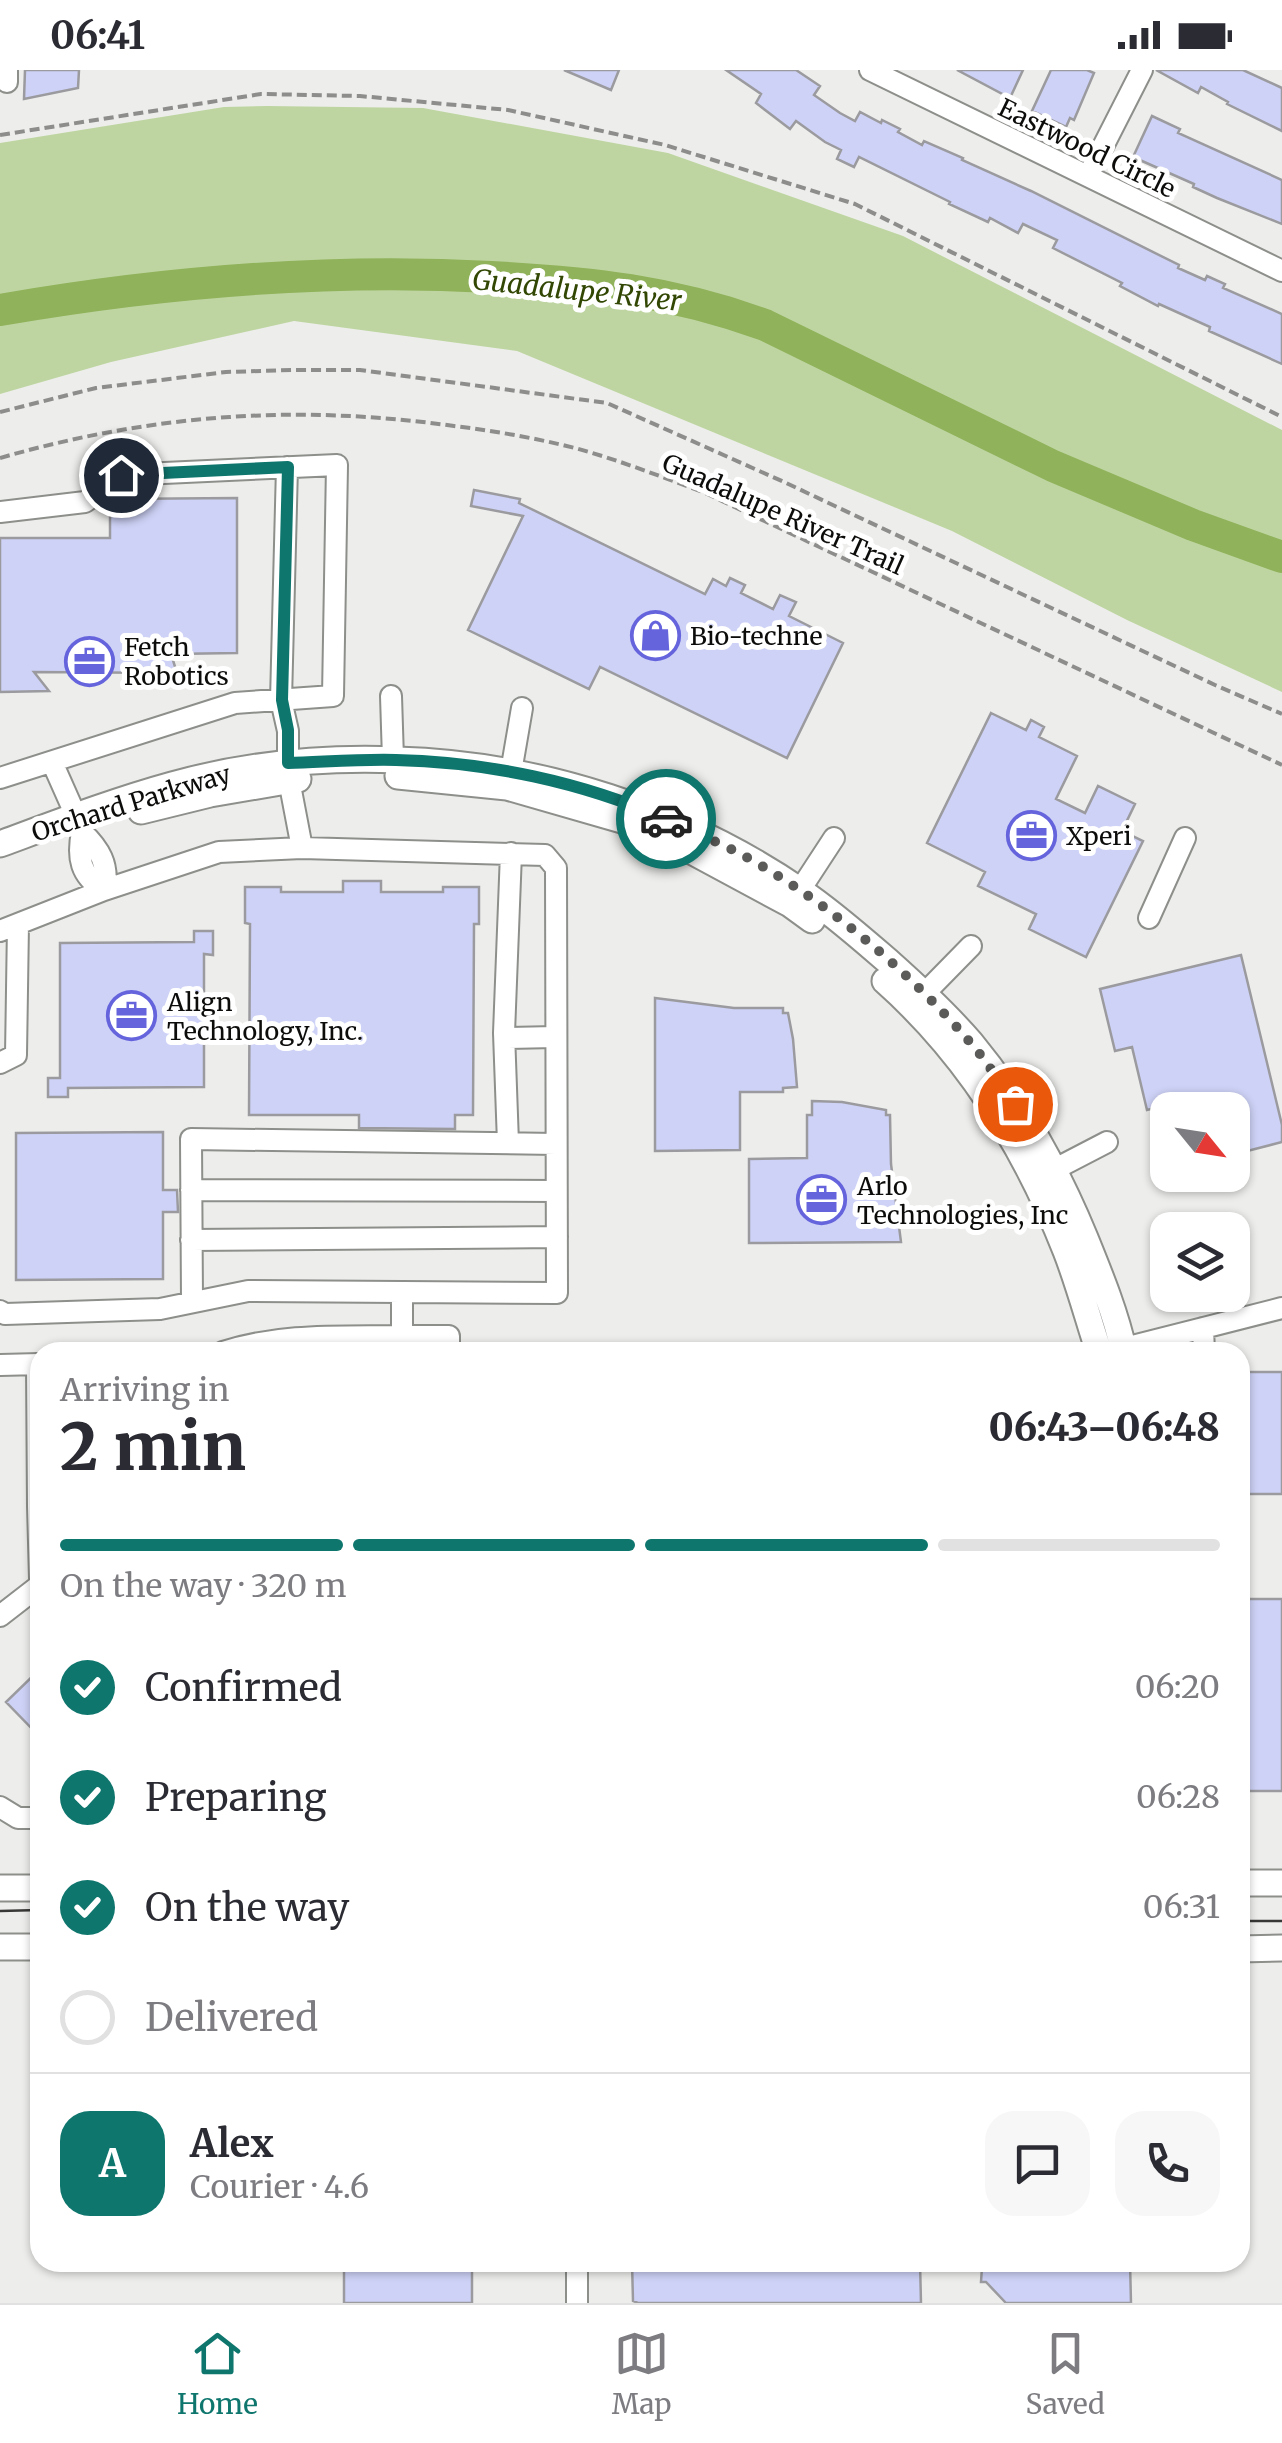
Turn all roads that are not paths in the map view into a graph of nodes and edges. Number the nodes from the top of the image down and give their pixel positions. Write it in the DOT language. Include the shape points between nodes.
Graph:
graph roads {
  1 [pos="870,70"];
  2 [pos="1142,70"];
  3 [pos="1088,176"];
  4 [pos="1282,271"];
  5 [pos="288,467"];
  6 [pos="0,512"];
  7 [pos="391,696"];
  8 [pos="282,700"];
  9 [pos="522,708"];
  10 [pos="394,760"];
  11 [pos="52,762"];
  12 [pos="288,772"];
  13 [pos="0,778"];
  14 [pos="509,779"];
  15 [pos="79,824"];
  16 [pos="834,838"];
  17 [pos="1186,838"];
  18 [pos="0,844"];
  19 [pos="302,848"];
  20 [pos="511,853"];
  21 [pos="0,862"];
  22 [pos="104,890"];
  23 [pos="795,897"];
  24 [pos="1149,918"];
  25 [pos="9,928"];
  26 [pos="971,946"];
  27 [pos="914,995"];
  28 [pos="556,1037"];
  29 [pos="504,1038"];
  30 [pos="0,1063"];
  31 [pos="1107,1142"];
  32 [pos="508,1143"];
  33 [pos="556,1144"];
  34 [pos="1045,1175"];
  35 [pos="191,1190"];
  36 [pos="556,1190"];
  37 [pos="557,1237"];
  38 [pos="192,1240"];
  39 [pos="402,1292"];
  40 [pos="192,1301"];
  41 [pos="1282,1308"];
  42 [pos="0,1312"];
  43 [pos="1203,1328"];
  44 [pos="259,1342"];
  45 [pos="369,1342"];
  46 [pos="402,1342"];
  47 [pos="414,1342"];
  48 [pos="449,1342"];
  49 [pos="1109,1342"];
  50 [pos="1148,1342"];
  51 [pos="1204,1342"];
  52 [pos="0,1364"];
  53 [pos="30,1364"];
  54 [pos="30,1590"];
  55 [pos="0,1616"];
  56 [pos="0,1808"];
  57 [pos="30,1818"];
  58 [pos="1250,1883"];
  59 [pos="1282,1883"];
  60 [pos="0,1888"];
  61 [pos="30,1888"];
  62 [pos="0,1947"];
  63 [pos="30,1947"];
  64 [pos="1250,1948"];
  65 [pos="1282,1948"];
  66 [pos="577,2272"];
  67 [pos="578,2303"];
  1 -- 3 [label="street, Eastwood Circle"];
  2 -- 3 [label="street"];
  3 -- 4 [label="street, Eastwood Circle"];
  5 -- 6 [label="street" via="121,475 85,502"];
  5 -- 8 [label="street"];
  5 -- 8 [label="street" via="337,465 333,696"];
  7 -- 10 [label="street"];
  8 -- 11 [label="street" via="235,703"];
  8 -- 12 [label="street"];
  9 -- 14 [label="street"];
  10 -- 12 [label="main road, Orchard Parkway"];
  10 -- 14 [label="main road, Orchard Parkway" via="452,763"];
  11 -- 13 [label="street"];
  11 -- 15 [label="street"];
  12 -- 14 [label="main road, Orchard Parkway"];
  12 -- 15 [label="main road, Orchard Parkway"];
  12 -- 19 [label="street"];
  14 -- 23 [label="main road, Orchard Parkway" via="584,789 656,815 731,849"];
  15 -- 18 [label="main road, Orchard Parkway"];
  15 -- 21 [label="main road, Orchard Parkway"];
  15 -- 22 [label="street" via="78,854 90,882"];
  16 -- 23 [label="street"];
  17 -- 24 [label="street"];
  19 -- 20 [label="street"];
  19 -- 22 [label="street" via="219,852"];
  20 -- 28 [label="street" via="545,855 556,868"];
  20 -- 29 [label="street"];
  22 -- 25 [label="street"];
  23 -- 27 [label="main road, Orchard Parkway" via="851,928"];
  25 -- 30 [label="street" via="16,1055"];
  26 -- 27 [label="street"];
  27 -- 34 [label="main road, Orchard Parkway" via="971,1043 1015,1104"];
  28 -- 29 [label="street"];
  28 -- 33 [label="street"];
  29 -- 32 [label="street"];
  31 -- 34 [label="street"];
  32 -- 33 [label="street"];
  32 -- 35 [label="street" via="191,1139"];
  33 -- 36 [label="street"];
  34 -- 49 [label="main road, Orchard Parkway" via="1066,1252"];
  35 -- 36 [label="street"];
  35 -- 38 [label="street"];
  36 -- 37 [label="street"];
  37 -- 38 [label="street"];
  37 -- 39 [label="street" via="557,1294"];
  38 -- 40 [label="street"];
  39 -- 40 [label="street" via="248,1290"];
  39 -- 46 [label="street"];
  40 -- 42 [label="street" via="160,1309"];
  41 -- 43 [label="street"];
  43 -- 50 [label="street"];
  43 -- 51 [label="street"];
  44 -- 45 [label="street"];
  47 -- 48 [label="street" via="449,1336"];
  52 -- 53 [label="street"];
  54 -- 55 [label="street"];
  56 -- 57 [label="street"];
  58 -- 59 [label="main road"];
  60 -- 61 [label="main road"];
  62 -- 63 [label="main road"];
  64 -- 65 [label="main road"];
  66 -- 67 [label="street"];
}
